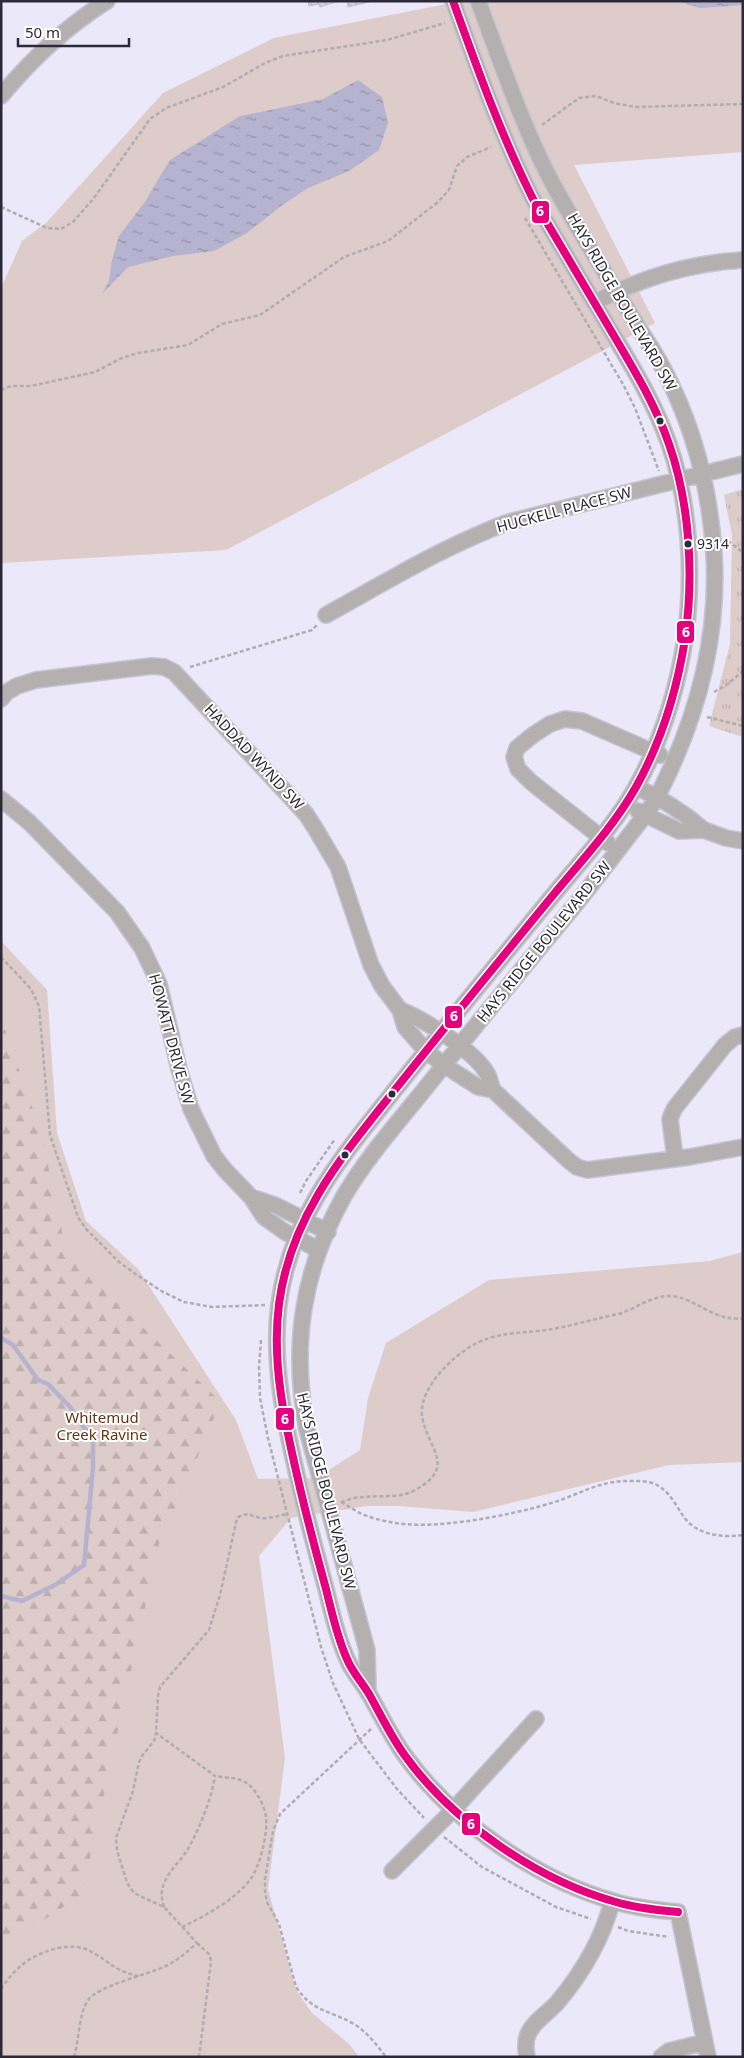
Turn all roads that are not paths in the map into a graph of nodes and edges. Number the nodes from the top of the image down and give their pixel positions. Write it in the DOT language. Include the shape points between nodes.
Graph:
graph roads {
  1 [pos="107,1"];
  2 [pos="453,1"];
  3 [pos="478,1"];
  4 [pos="1,96"];
  5 [pos="743,260"];
  6 [pos="616,291"];
  7 [pos="594,303"];
  8 [pos="743,464"];
  9 [pos="702,475"];
  10 [pos="679,480"];
  11 [pos="326,615"];
  12 [pos="1,699"];
  13 [pos="652,751"];
  14 [pos="673,760"];
  15 [pos="636,787"];
  16 [pos="657,797"];
  17 [pos="1,799"];
  18 [pos="625,804"];
  19 [pos="645,815"];
  20 [pos="704,830"];
  21 [pos="601,837"];
  22 [pos="743,841"];
  23 [pos="617,851"];
  24 [pos="400,1010"];
  25 [pos="441,1034"];
  26 [pos="743,1035"];
  27 [pos="459,1046"];
  28 [pos="426,1051"];
  29 [pos="444,1065"];
  30 [pos="493,1090"];
  31 [pos="743,1147"];
  32 [pos="675,1158"];
  33 [pos="252,1197"];
  34 [pos="304,1220"];
  35 [pos="328,1232"];
  36 [pos="296,1238"];
  37 [pos="319,1250"];
  38 [pos="368,1693"];
  39 [pos="536,1719"];
  40 [pos="454,1809"];
  41 [pos="392,1871"];
  42 [pos="612,1902"];
  43 [pos="706,2049"];
  44 [pos="527,2057"];
  45 [pos="661,2057"];
  1 -- 4 [label="street" via="59,37"];
  2 -- 7 [label="street, HAYS RIDGE BOULEVARD SW" via="518,170"];
  3 -- 6 [label="street, HAYS RIDGE BOULEVARD SW" via="534,145"];
  5 -- 6 [label="street" via="706,263"];
  6 -- 7 [label="street"];
  6 -- 9 [label="street, HAYS RIDGE BOULEVARD SW" via="666,375 694,441"];
  7 -- 10 [label="street, HAYS RIDGE BOULEVARD SW" via="646,390 670,446"];
  8 -- 9 [label="street, HUCKELL PLACE SW"];
  9 -- 10 [label="street, HUCKELL PLACE SW"];
  9 -- 14 [label="street, HAYS RIDGE BOULEVARD SW" via="714,556 709,652 695,705"];
  10 -- 11 [label="street, HUCKELL PLACE SW" via="533,515 481,532"];
  10 -- 13 [label="street, HAYS RIDGE BOULEVARD SW" via="688,537 685,640 672,698"];
  12 -- 24 [label="street, HADDAD WYND SW" via="17,686 36,680 152,666 174,672 306,814 338,866 371,965"];
  13 -- 14 [label="street, HAYS RIDGE BOULEVARD SW"];
  13 -- 15 [label="street, HAYS RIDGE BOULEVARD SW"];
  13 -- 21 [label="street, HAYS RIDGE BOULEVARD SW" via="582,721 566,719 533,734 517,748 514,757 518,769"];
  14 -- 16 [label="street, HAYS RIDGE BOULEVARD SW"];
  15 -- 16 [label="street"];
  15 -- 18 [label="street, HAYS RIDGE BOULEVARD SW"];
  16 -- 19 [label="street, HAYS RIDGE BOULEVARD SW"];
  16 -- 20 [label="street"];
  17 -- 33 [label="street, HOWATT DRIVE SW" via="47,839 117,912 135,936 159,984 184,1088 197,1124 220,1163"];
  18 -- 19 [label="street"];
  18 -- 21 [label="street, HAYS RIDGE BOULEVARD SW"];
  19 -- 20 [label="street" via="679,831"];
  19 -- 23 [label="street, HAYS RIDGE BOULEVARD SW"];
  20 -- 22 [label="street"];
  21 -- 23 [label="street, HAYS RIDGE BOULEVARD SW"];
  21 -- 25 [label="street, HAYS RIDGE BOULEVARD SW"];
  23 -- 27 [label="street, HAYS RIDGE BOULEVARD SW"];
  24 -- 25 [label="street, HADDAD WYND SW"];
  24 -- 28 [label="street, HADDAD WYND SW" via="405,1027"];
  25 -- 27 [label="street, HADDAD WYND SW"];
  25 -- 28 [label="street, HAYS RIDGE BOULEVARD SW"];
  26 -- 32 [label="street" via="725,1045 674,1109 670,1119"];
  27 -- 29 [label="street, HAYS RIDGE BOULEVARD SW"];
  27 -- 30 [label="street, HADDAD WYND SW" via="488,1074"];
  28 -- 29 [label="street, HADDAD WYND SW"];
  28 -- 34 [label="street, HAYS RIDGE BOULEVARD SW" via="339,1160"];
  29 -- 30 [label="street, HADDAD WYND SW" via="478,1087"];
  29 -- 35 [label="street, HAYS RIDGE BOULEVARD SW" via="359,1174 343,1198"];
  30 -- 32 [label="street" via="577,1167 600,1169"];
  31 -- 32 [label="street"];
  33 -- 34 [label="street, HOWATT DRIVE SW"];
  33 -- 36 [label="street, HOWATT DRIVE SW" via="264,1217"];
  34 -- 35 [label="street, HOWATT DRIVE SW"];
  34 -- 36 [label="street, HAYS RIDGE BOULEVARD SW"];
  35 -- 37 [label="street, HAYS RIDGE BOULEVARD SW"];
  36 -- 37 [label="street, HOWATT DRIVE SW"];
  36 -- 38 [label="street, HAYS RIDGE BOULEVARD SW" via="278,1306 278,1375 288,1436 333,1618 348,1664"];
  37 -- 38 [label="street, HAYS RIDGE BOULEVARD SW" via="306,1294 299,1359 300,1394 334,1503 367,1650"];
  38 -- 40 [label="street, HAYS RIDGE BOULEVARD SW" via="417,1771"];
  39 -- 40 [label="street"];
  40 -- 41 [label="street"];
  40 -- 42 [label="street, HAYS RIDGE BOULEVARD SW" via="523,1860 554,1878"];
  42 -- 43 [label="street, HAYS RIDGE BOULEVARD SW" via="678,1912"];
  42 -- 44 [label="street" via="597,1946 582,1971 527,2037"];
  43 -- 45 [label="street" via="668,2050"];
}
